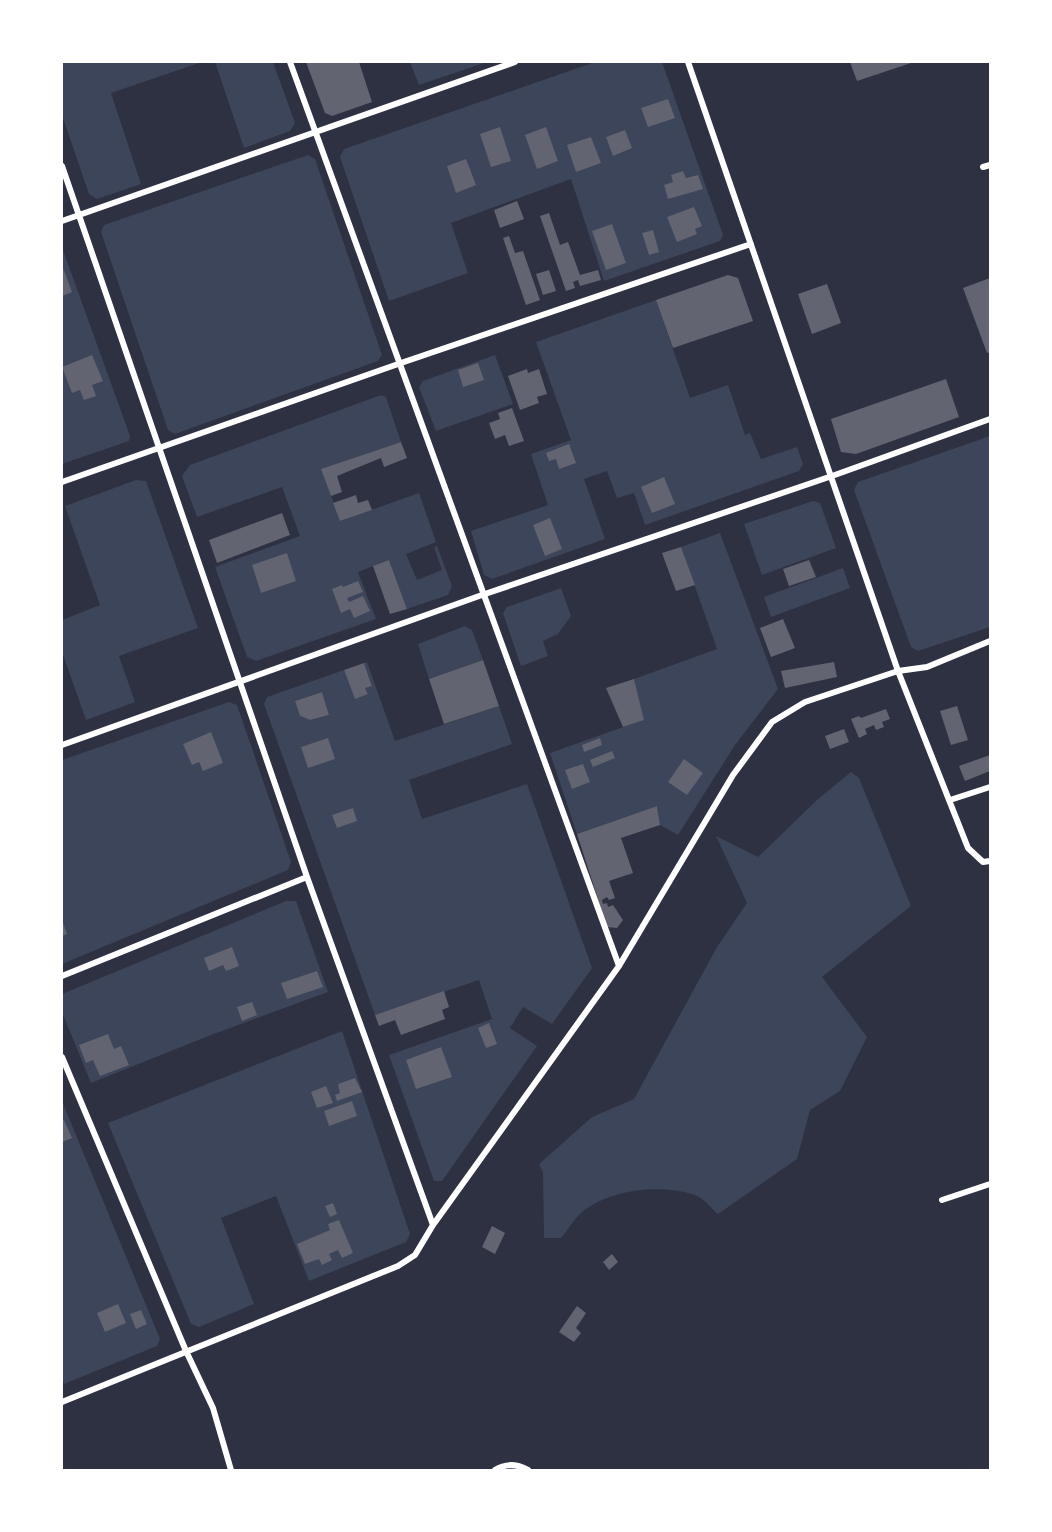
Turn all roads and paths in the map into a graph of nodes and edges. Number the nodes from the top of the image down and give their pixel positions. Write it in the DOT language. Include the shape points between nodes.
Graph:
graph roads {
  1 [pos="290,62"];
  2 [pos="515,62"];
  3 [pos="688,62"];
  4 [pos="315,132"];
  5 [pos="990,165"];
  6 [pos="62,166"];
  7 [pos="983,167"];
  8 [pos="78,214"];
  9 [pos="62,220"];
  10 [pos="751,244"];
  11 [pos="400,363"];
  12 [pos="990,419"];
  13 [pos="159,448"];
  14 [pos="832,476"];
  15 [pos="62,482"];
  16 [pos="482,595"];
  17 [pos="990,641"];
  18 [pos="898,671"];
  19 [pos="241,683"];
  20 [pos="62,746"];
  21 [pos="990,787"];
  22 [pos="950,800"];
  23 [pos="987,861"];
  24 [pos="307,877"];
  25 [pos="619,966"];
  26 [pos="62,976"];
  27 [pos="62,1057"];
  28 [pos="990,1184"];
  29 [pos="942,1200"];
  30 [pos="433,1225"];
  31 [pos="186,1351"];
  32 [pos="62,1402"];
  33 [pos="231,1470"];
  34 [pos="495,1470"];
  35 [pos="528,1470"];
  1 -- 4 [label="street"];
  2 -- 4 [label="street"];
  3 -- 10 [label="street"];
  4 -- 8 [label="street"];
  4 -- 11 [label="street"];
  5 -- 7 [label="street"];
  6 -- 8 [label="street"];
  8 -- 9 [label="street"];
  8 -- 13 [label="street"];
  10 -- 11 [label="street"];
  10 -- 14 [label="street"];
  11 -- 13 [label="street"];
  11 -- 16 [label="street"];
  12 -- 14 [label="street"];
  13 -- 15 [label="street"];
  13 -- 19 [label="street"];
  14 -- 16 [label="street"];
  14 -- 18 [label="street"];
  16 -- 19 [label="street"];
  16 -- 25 [label="street"];
  17 -- 18 [label="street" via="927,667"];
  18 -- 22 [label="street"];
  18 -- 25 [label="street" via="806,702 772,722 733,775"];
  19 -- 20 [label="street"];
  19 -- 24 [label="street"];
  21 -- 22 [label="street"];
  22 -- 23 [label="street" via="969,848"];
  24 -- 26 [label="street"];
  24 -- 30 [label="street"];
  25 -- 30 [label="street"];
  27 -- 31 [label="street"];
  28 -- 29 [label="street"];
  30 -- 31 [label="street" via="415,1256 398,1266"];
  31 -- 32 [label="street"];
  31 -- 33 [label="street" via="213,1408"];
  34 -- 35 [label="street" via="519,1464"];
}
